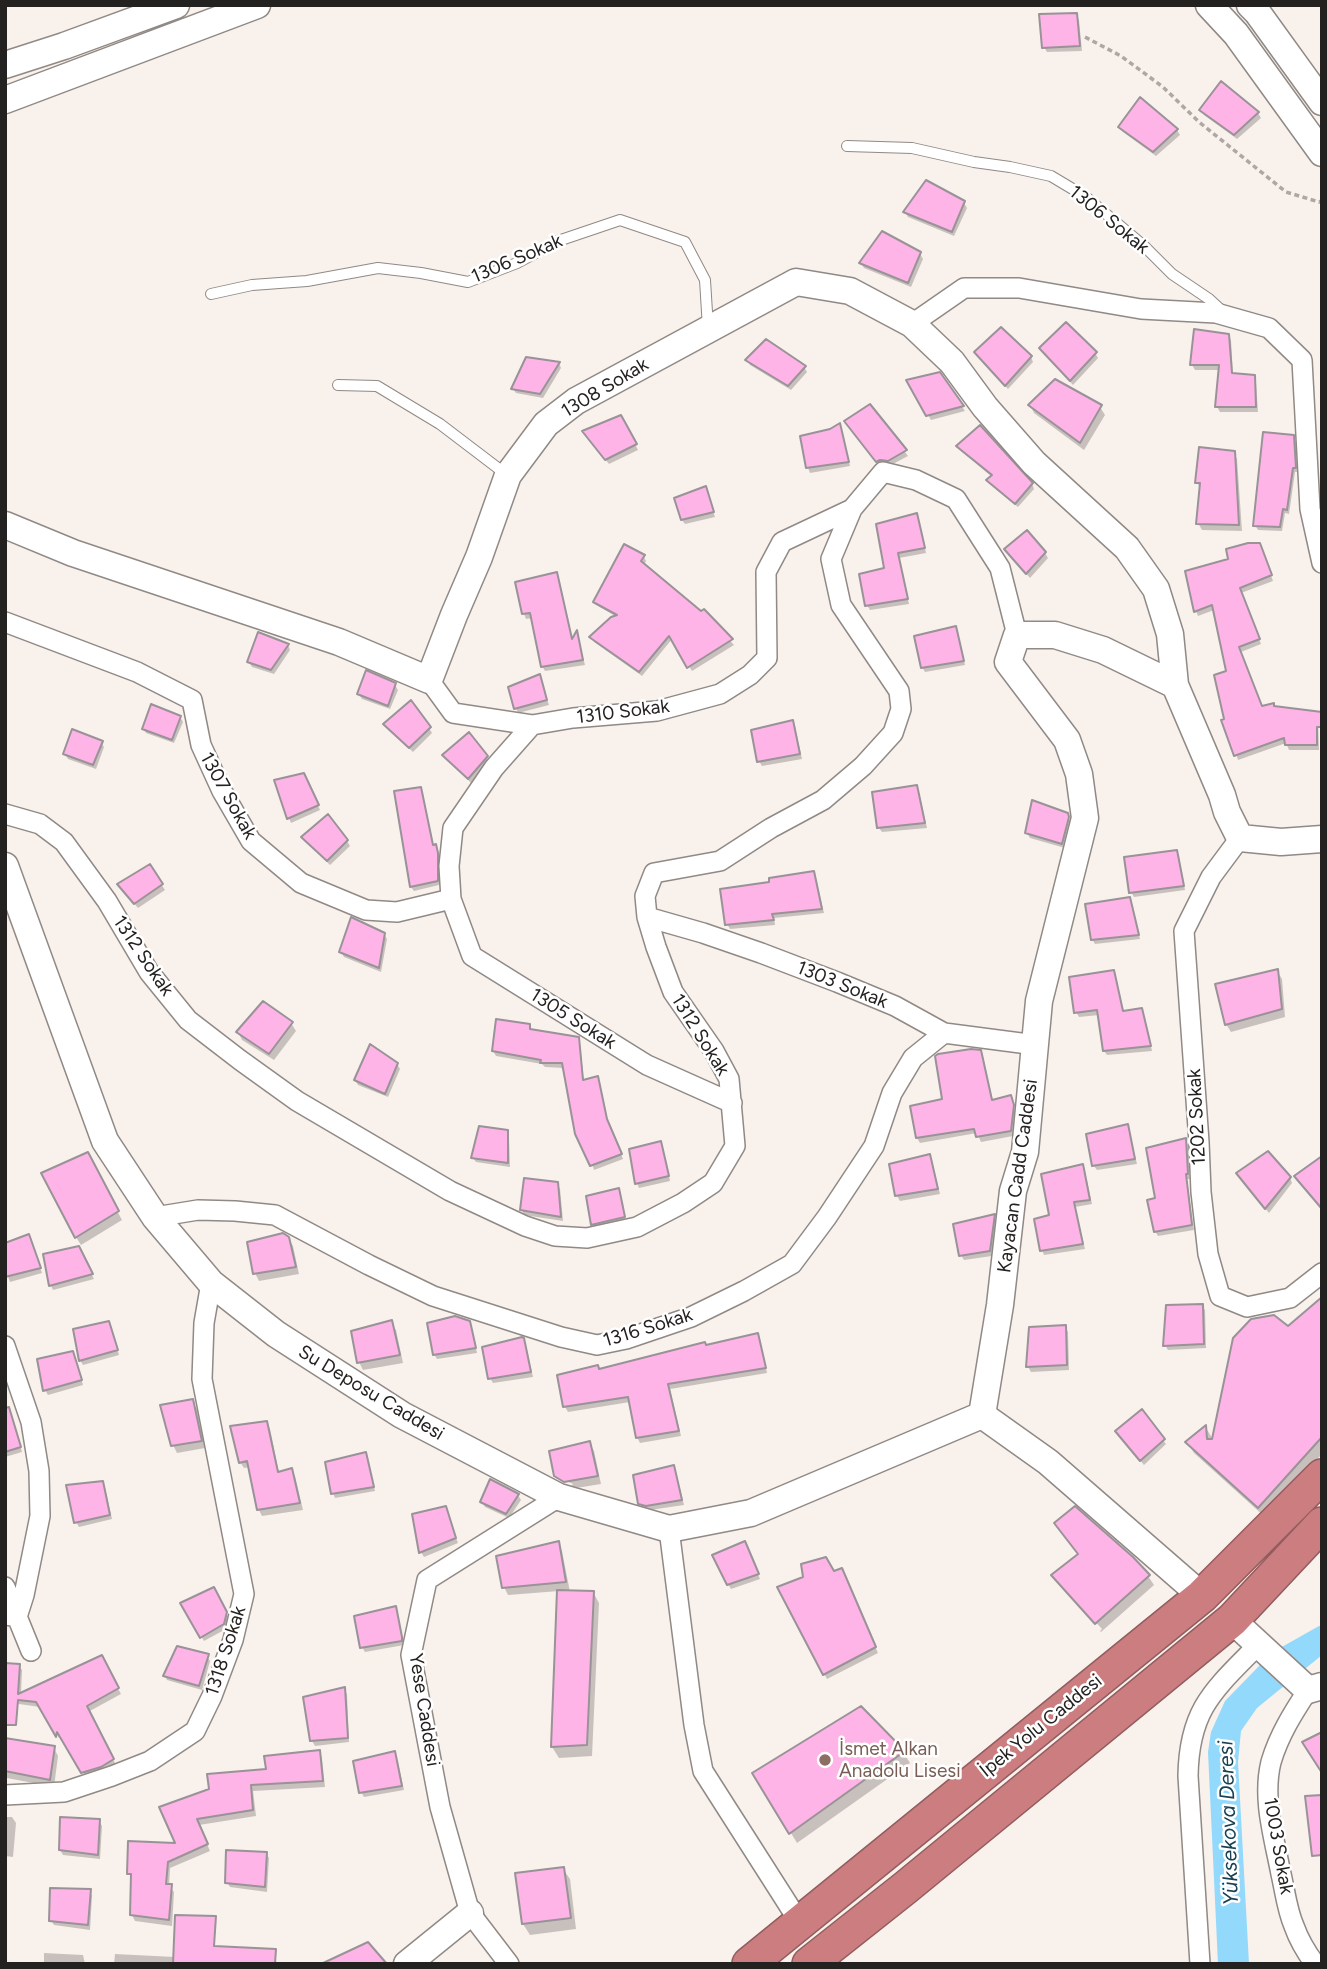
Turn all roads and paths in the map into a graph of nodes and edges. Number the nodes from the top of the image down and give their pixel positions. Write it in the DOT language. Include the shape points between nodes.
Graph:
graph roads {
  1 [pos="176,5"];
  2 [pos="257,5"];
  3 [pos="1209,5"];
  4 [pos="1250,5"];
  5 [pos="1085,37"];
  6 [pos="5,65"];
  7 [pos="5,100"];
  8 [pos="1322,102"];
  9 [pos="847,146"];
  10 [pos="1322,153"];
  11 [pos="1322,201"];
  12 [pos="211,294"];
  13 [pos="1229,317"];
  14 [pos="912,324"];
  15 [pos="708,329"];
  16 [pos="338,385"];
  17 [pos="508,475"];
  18 [pos="852,509"];
  19 [pos="5,525"];
  20 [pos="1322,563"];
  21 [pos="5,622"];
  22 [pos="1017,635"];
  23 [pos="429,680"];
  24 [pos="1175,685"];
  25 [pos="532,725"];
  26 [pos="5,814"];
  27 [pos="1240,838"];
  28 [pos="1322,839"];
  29 [pos="5,866"];
  30 [pos="451,899"];
  31 [pos="648,917"];
  32 [pos="944,1033"];
  33 [pos="1036,1045"];
  34 [pos="732,1103"];
  35 [pos="155,1217"];
  36 [pos="1322,1273"];
  37 [pos="211,1283"];
  38 [pos="5,1346"];
  39 [pos="982,1415"];
  40 [pos="1322,1476"];
  41 [pos="559,1497"];
  42 [pos="1322,1524"];
  43 [pos="669,1529"];
  44 [pos="5,1587"];
  45 [pos="1202,1596"];
  46 [pos="11,1616"];
  47 [pos="1232,1620"];
  48 [pos="1264,1648"];
  49 [pos="31,1651"];
  50 [pos="1309,1686"];
  51 [pos="5,1795"];
  52 [pos="470,1913"];
  53 [pos="800,1923"];
  54 [pos="407,1964"];
  55 [pos="509,1964"];
  56 [pos="749,1964"];
  57 [pos="809,1964"];
  58 [pos="1200,1964"];
  59 [pos="1315,1964"];
  1 -- 6 [label="street"];
  2 -- 7 [label="street"];
  3 -- 10 [label="street" via="1236,34"];
  4 -- 8 [label="street"];
  5 -- 11 [label="path" via="1163,87 1286,192"];
  9 -- 13 [label="lane, 1306 Sokak" via="912,148 1051,176 1086,197 1172,274"];
  12 -- 15 [label="lane, 1306 Sokak" via="378,268 468,282 558,241 620,220 685,242 705,280"];
  13 -- 14 [label="street, 1306 Sokak" via="1141,309 1019,288 964,288"];
  13 -- 20 [label="street, 1306 Sokak" via="1269,328 1302,360 1310,509"];
  14 -- 15 [label="street, 1308 Sokak" via="850,291 796,282"];
  14 -- 24 [label="street, 1308 Sokak" via="952,362 1034,463 1127,548 1156,589 1170,634"];
  15 -- 17 [label="street, 1308 Sokak" via="576,401 546,424"];
  16 -- 17 [label="lane" via="377,386 440,424"];
  17 -- 23 [label="street, 1308 Sokak"];
  18 -- 22 [label="street, 1310 Sokak" via="883,472 956,499 1000,568"];
  18 -- 25 [label="street, 1310 Sokak" via="782,542 766,572 767,658 750,675 720,694 657,711"];
  18 -- 31 [label="street, 1312 Sokak" via="831,559 841,605 899,691 901,709 892,733 823,800 720,861 654,873 645,896"];
  19 -- 23 [label="street" via="73,553 339,642"];
  21 -- 30 [label="street, 1307 Sokak" via="137,672 192,700 201,745 251,841 301,883 366,910 397,912"];
  22 -- 24 [label="street" via="1055,635 1091,646"];
  22 -- 33 [label="street, Kayacan Cadd Caddesi" via="1008,662 1068,740 1079,774 1085,818 1039,1001"];
  23 -- 25 [label="street, 1310 Sokak" via="453,713"];
  24 -- 27 [label="street"];
  25 -- 30 [label="street" via="494,768 453,828"];
  26 -- 34 [label="street, 1312 Sokak" via="40,824 64,842 107,901 149,972 188,1020 297,1101 450,1191 525,1226 555,1236 587,1238 637,1227 683,1203 713,1183 735,1146"];
  27 -- 28 [label="street"];
  27 -- 36 [label="street, 1202 Sokak" via="1211,877 1184,931 1208,1254 1220,1296 1247,1307 1290,1298"];
  29 -- 35 [label="street, Su Deposu Caddesi" via="106,1141"];
  30 -- 34 [label="street, 1305 Sokak" via="472,956 647,1065"];
  31 -- 32 [label="street, 1303 Sokak" via="837,982"];
  31 -- 34 [label="street, 1312 Sokak" via="673,992 730,1079"];
  32 -- 33 [label="street, 1303 Sokak"];
  32 -- 35 [label="street, 1316 Sokak" via="913,1058 892,1093 874,1146 792,1264 691,1317 626,1339 597,1345 561,1337 433,1296 275,1215 198,1210"];
  33 -- 39 [label="street, Kayacan Cadd Caddesi" via="1025,1152 1013,1191"];
  35 -- 37 [label="street, Su Deposu Caddesi"];
  37 -- 41 [label="street, Su Deposu Caddesi" via="275,1334 402,1415"];
  37 -- 51 [label="street, 1318 Sokak" via="202,1379 243,1594 233,1640 212,1696 195,1731 150,1761 64,1792"];
  38 -- 46 [label="street" via="31,1422 39,1471 40,1516 24,1595"];
  39 -- 43 [label="street, Su Deposu Caddesi" via="751,1513"];
  39 -- 45 [label="street" via="1048,1462"];
  40 -- 45 [label="highway, İpek Yolu Caddesi"];
  41 -- 43 [label="street, Su Deposu Caddesi"];
  41 -- 52 [label="street, Yese Caddesi" via="426,1580 411,1655 440,1807"];
  42 -- 47 [label="highway, İpek Yolu Caddesi"];
  43 -- 53 [label="street" via="703,1771"];
  44 -- 46 [label="street"];
  45 -- 53 [label="highway, İpek Yolu Caddesi"];
  46 -- 49 [label="street"];
  47 -- 48 [label="street"];
  47 -- 57 [label="highway, İpek Yolu Caddesi"];
  48 -- 50 [label="street"];
  48 -- 58 [label="street" via="1214,1689 1190,1746"];
  50 -- 59 [label="street, 1003 Sokak" via="1279,1738 1268,1786 1269,1812 1293,1926"];
  52 -- 54 [label="street"];
  52 -- 55 [label="street"];
  53 -- 56 [label="highway, İpek Yolu Caddesi"];
}
